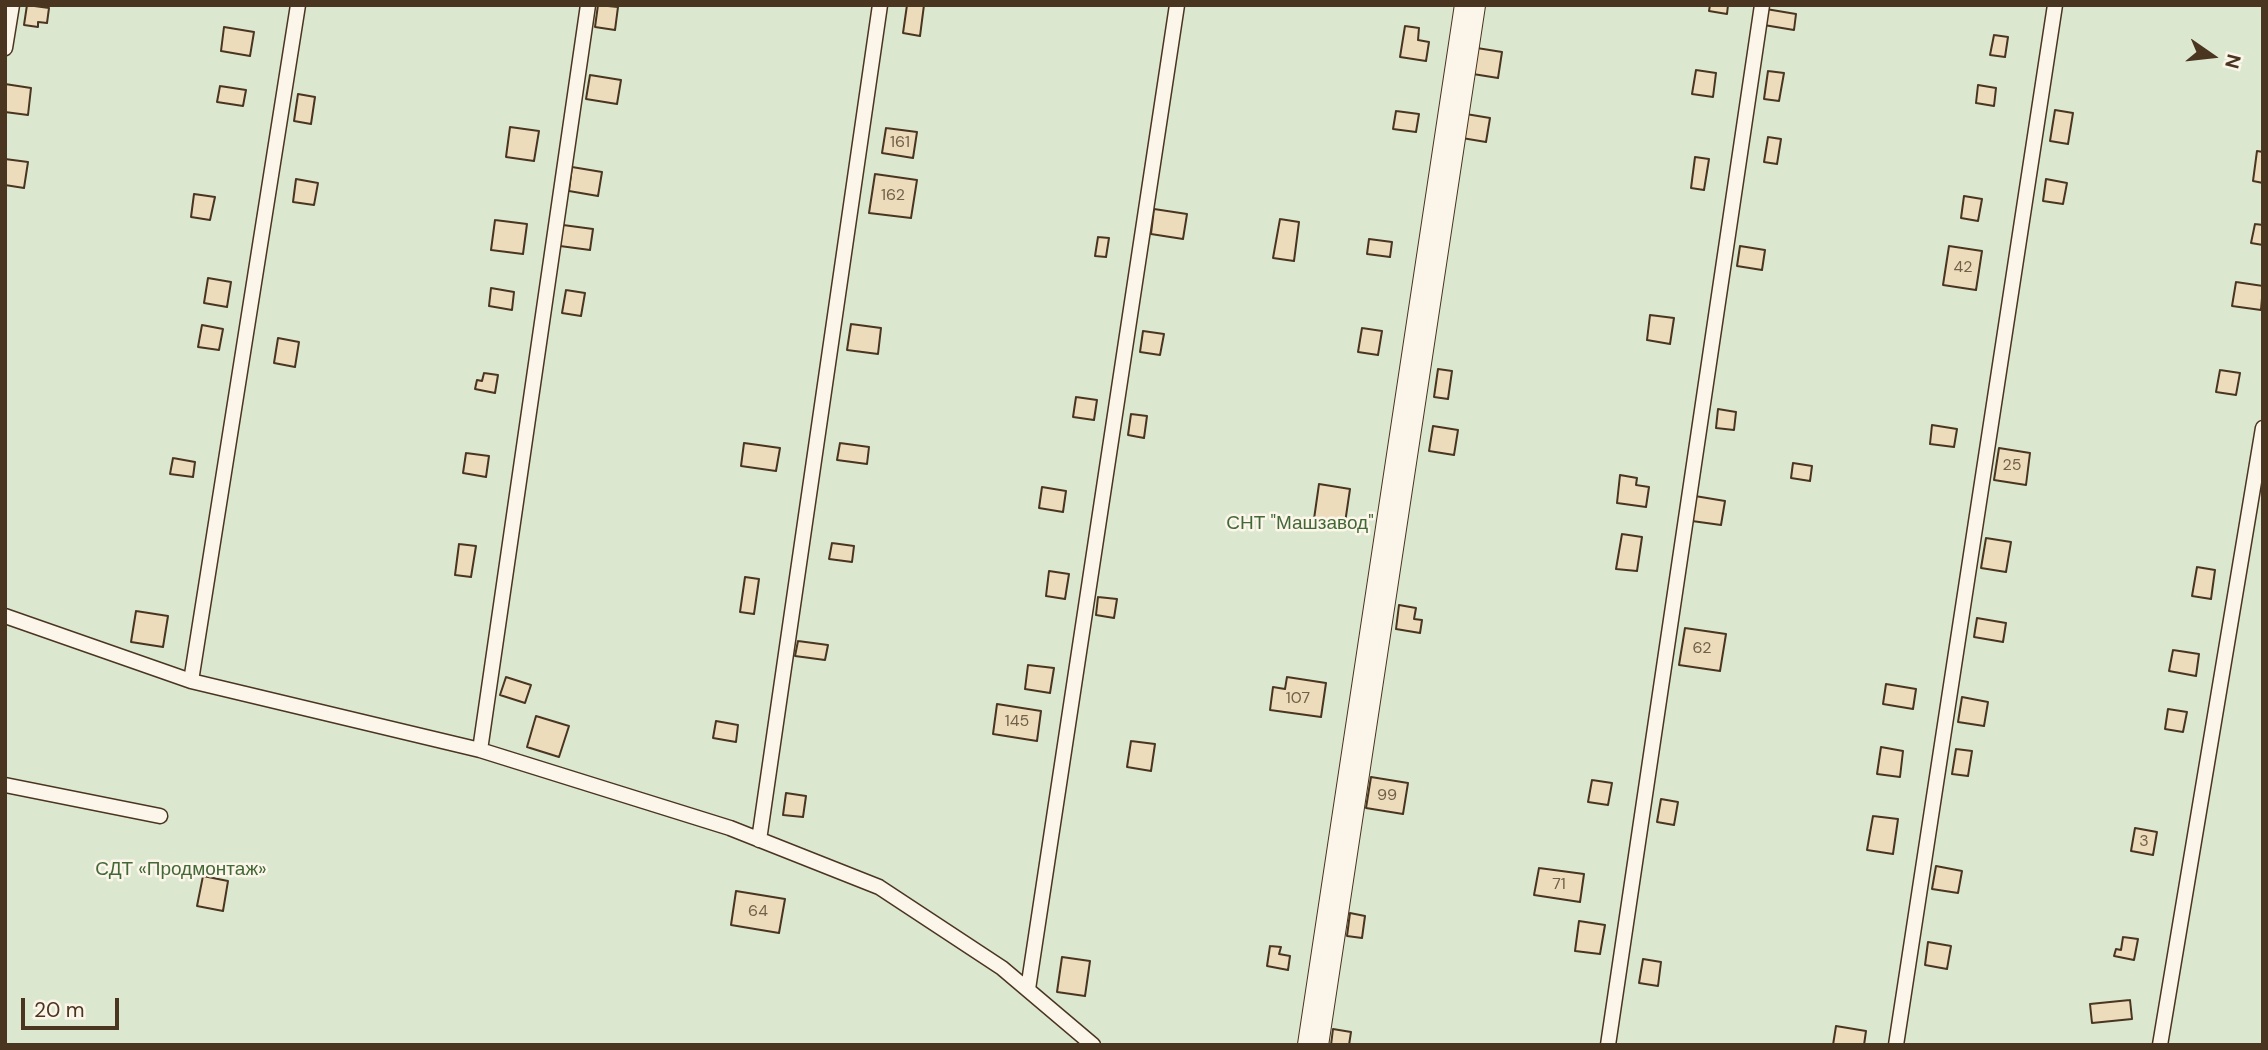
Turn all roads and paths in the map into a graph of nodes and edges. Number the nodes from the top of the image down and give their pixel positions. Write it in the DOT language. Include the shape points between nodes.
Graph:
graph roads {
  1 [pos="12,5"];
  2 [pos="298,5"];
  3 [pos="588,5"];
  4 [pos="880,5"];
  5 [pos="1177,5"];
  6 [pos="1470,5"];
  7 [pos="1762,5"];
  8 [pos="2055,5"];
  9 [pos="5,48"];
  10 [pos="2263,428"];
  11 [pos="5,617"];
  12 [pos="191,681"];
  13 [pos="480,750"];
  14 [pos="5,785"];
  15 [pos="160,816"];
  16 [pos="759,840"];
  17 [pos="1028,989"];
  18 [pos="1093,1045"];
  19 [pos="1313,1045"];
  20 [pos="1608,1045"];
  21 [pos="1896,1045"];
  22 [pos="2160,1045"];
  1 -- 9 [label="lane"];
  2 -- 12 [label="lane"];
  3 -- 13 [label="lane"];
  4 -- 16 [label="lane"];
  5 -- 17 [label="lane"];
  6 -- 19 [label="street"];
  7 -- 20 [label="lane"];
  8 -- 21 [label="lane"];
  10 -- 22 [label="lane"];
  11 -- 12 [label="lane"];
  12 -- 13 [label="lane"];
  13 -- 16 [label="lane"];
  14 -- 15 [label="lane"];
  16 -- 17 [label="lane" via="878,887"];
  17 -- 18 [label="lane"];
}
